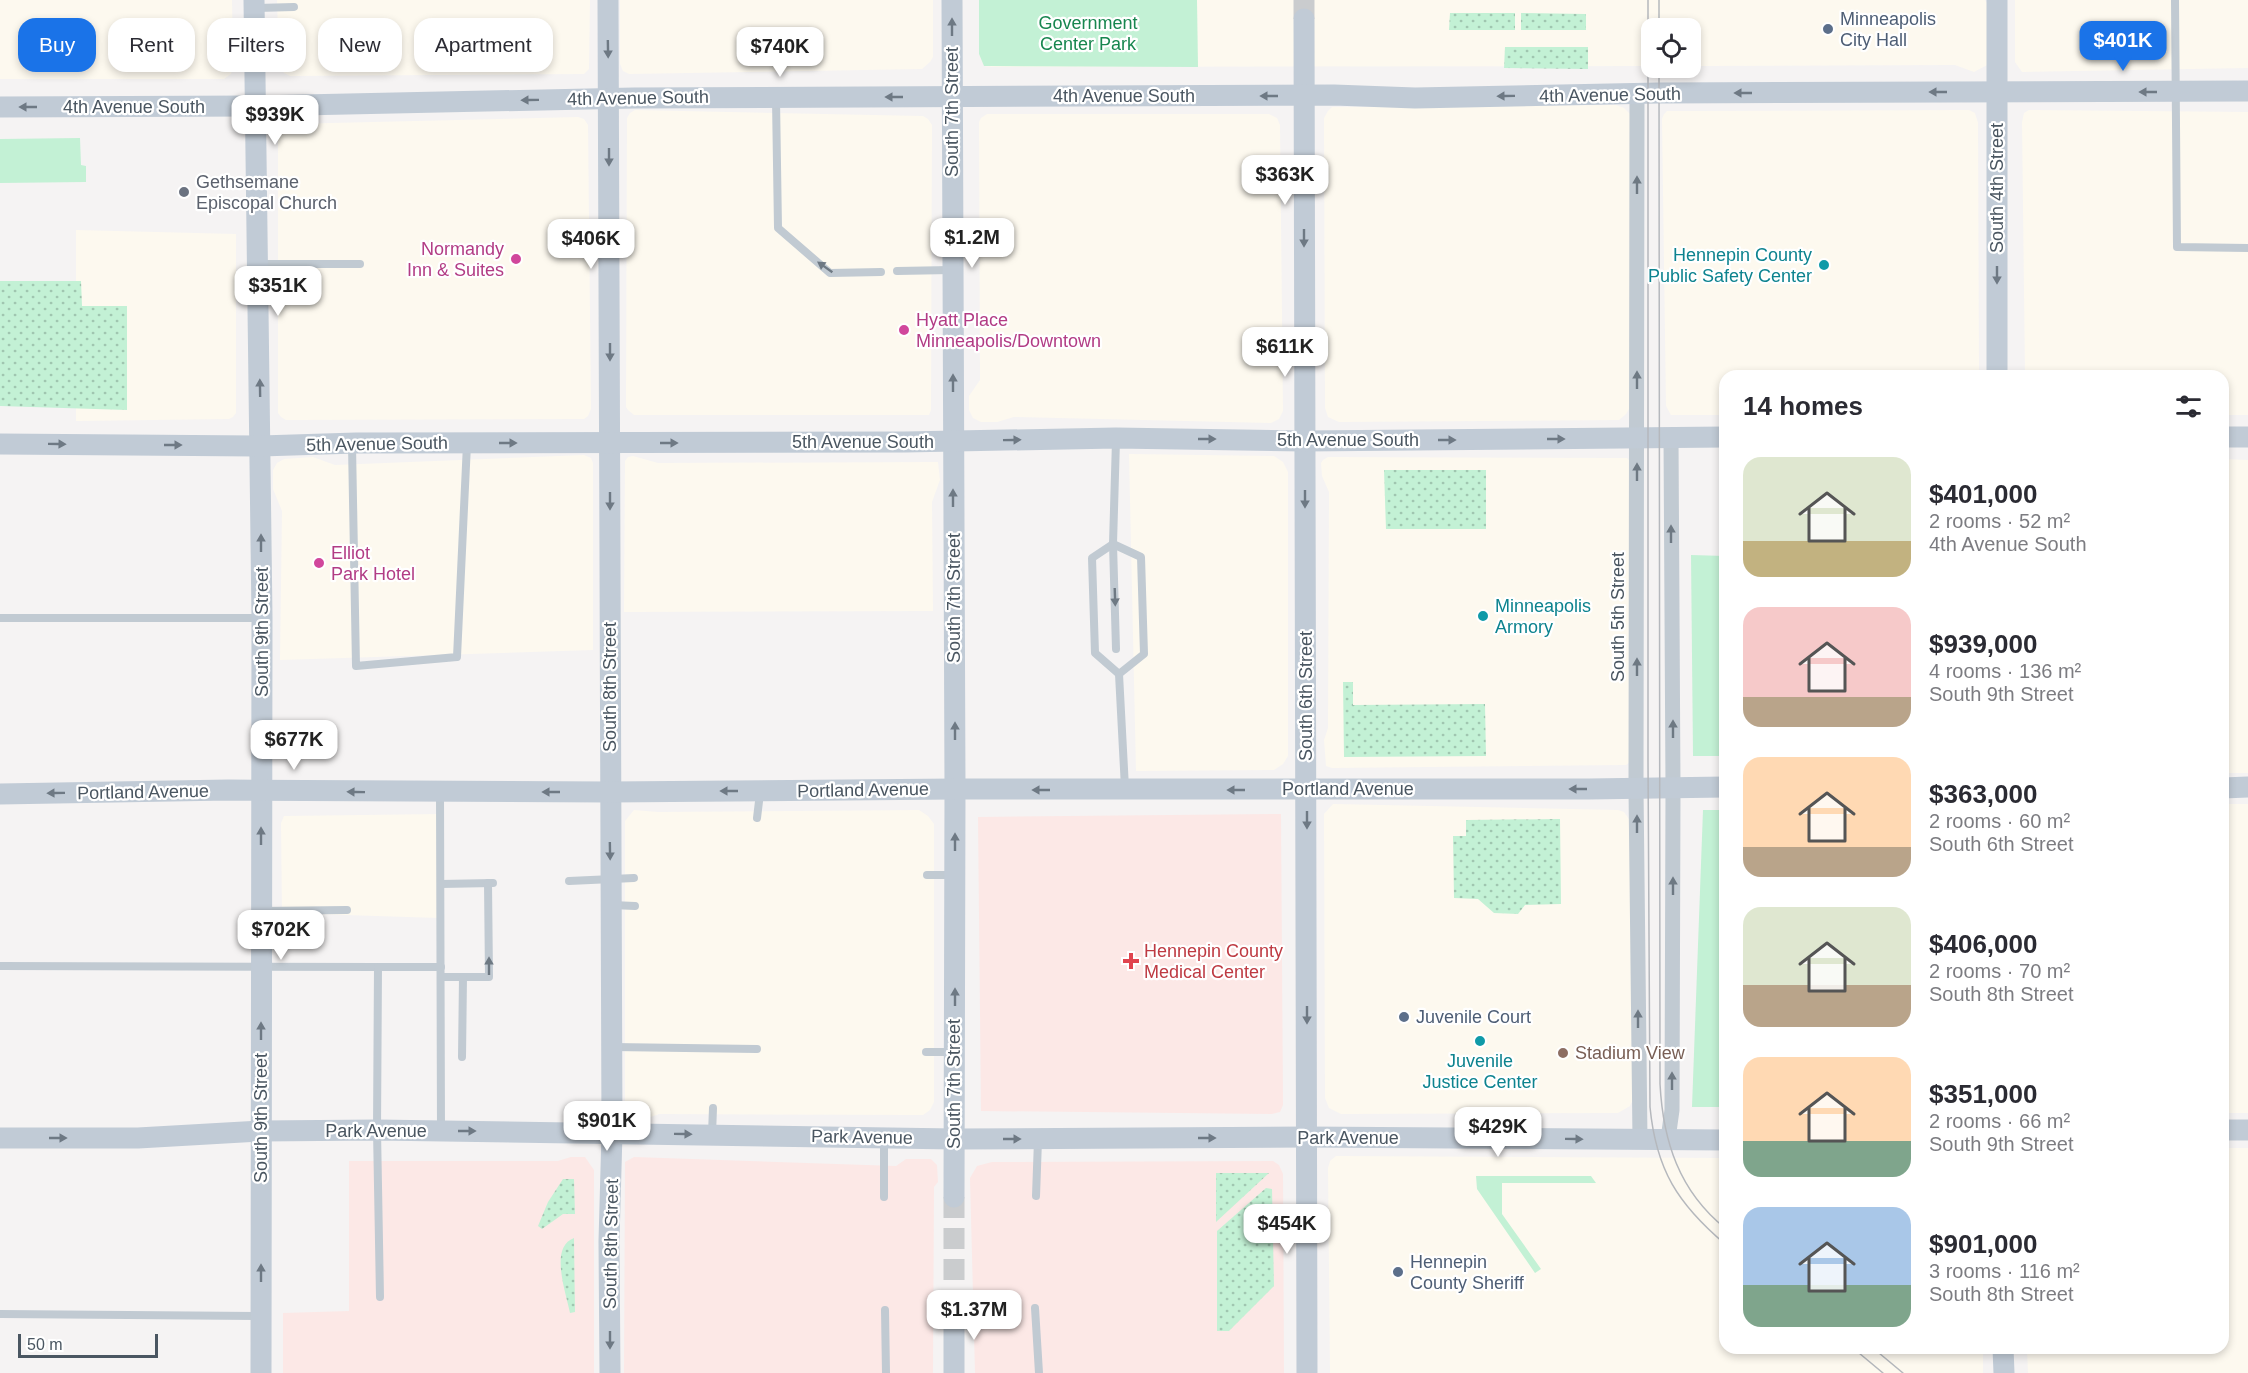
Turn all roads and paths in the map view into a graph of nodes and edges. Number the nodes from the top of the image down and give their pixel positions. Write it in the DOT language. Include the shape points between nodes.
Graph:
graph roads {
  1 [pos="608,0"];
  2 [pos="952,0"];
  3 [pos="1997,0"];
  4 [pos="2175,0"];
  5 [pos="255,4"];
  6 [pos="294,7"];
  7 [pos="1305,19"];
  8 [pos="1997,91"];
  9 [pos="2248,91"];
  10 [pos="2175,92"];
  11 [pos="1637,94"];
  12 [pos="1305,96"];
  13 [pos="952,97"];
  14 [pos="609,98"];
  15 [pos="776,98"];
  16 [pos="255,106"];
  17 [pos="0,107"];
  18 [pos="2248,248"];
  19 [pos="258,264"];
  20 [pos="360,264"];
  21 [pos="952,270"];
  22 [pos="881,272"];
  23 [pos="897,272"];
  24 [pos="1997,370"];
  25 [pos="1671,437"];
  26 [pos="1719,437"];
  27 [pos="2229,437"];
  28 [pos="2248,437"];
  29 [pos="1116,438"];
  30 [pos="1637,439"];
  31 [pos="953,441"];
  32 [pos="1304,441"];
  33 [pos="611,442"];
  34 [pos="352,443"];
  35 [pos="467,443"];
  36 [pos="0,444"];
  37 [pos="261,446"];
  38 [pos="1113,544"];
  39 [pos="0,618"];
  40 [pos="262,618"];
  41 [pos="1116,649"];
  42 [pos="1119,674"];
  43 [pos="1673,787"];
  44 [pos="1719,787"];
  45 [pos="2229,788"];
  46 [pos="2248,788"];
  47 [pos="955,789"];
  48 [pos="1307,789"];
  49 [pos="1636,789"];
  50 [pos="261,790"];
  51 [pos="1125,790"];
  52 [pos="760,791"];
  53 [pos="440,792"];
  54 [pos="610,792"];
  55 [pos="0,794"];
  56 [pos="757,818"];
  57 [pos="927,875"];
  58 [pos="955,875"];
  59 [pos="634,878"];
  60 [pos="611,880"];
  61 [pos="569,881"];
  62 [pos="441,884"];
  63 [pos="611,905"];
  64 [pos="635,906"];
  65 [pos="347,910"];
  66 [pos="261,911"];
  67 [pos="0,966"];
  68 [pos="261,967"];
  69 [pos="378,967"];
  70 [pos="441,967"];
  71 [pos="441,977"];
  72 [pos="463,977"];
  73 [pos="612,1047"];
  74 [pos="757,1049"];
  75 [pos="926,1052"];
  76 [pos="954,1052"];
  77 [pos="462,1058"];
  78 [pos="713,1108"];
  79 [pos="377,1130"];
  80 [pos="2229,1130"];
  81 [pos="2248,1130"];
  82 [pos="261,1131"];
  83 [pos="441,1131"];
  84 [pos="612,1132"];
  85 [pos="712,1134"];
  86 [pos="1306,1137"];
  87 [pos="0,1138"];
  88 [pos="884,1138"];
  89 [pos="954,1139"];
  90 [pos="1038,1139"];
  91 [pos="1668,1139"];
  92 [pos="1640,1140"];
  93 [pos="1719,1140"];
  94 [pos="1036,1196"];
  95 [pos="884,1197"];
  96 [pos="954,1197"];
  97 [pos="380,1297"];
  98 [pos="1035,1308"];
  99 [pos="954,1309"];
  100 [pos="885,1310"];
  101 [pos="0,1314"];
  102 [pos="261,1316"];
  103 [pos="2003,1354"];
  104 [pos="261,1373"];
  105 [pos="610,1373"];
  106 [pos="886,1373"];
  107 [pos="954,1373"];
  108 [pos="1039,1373"];
  109 [pos="1307,1373"];
  110 [pos="2004,1373"];
  1 -- 14 [label="main road, South 8th Street, one-way"];
  13 -- 2 [label="main road, South 7th Street, one-way"];
  3 -- 8 [label="main road, South 4th Street"];
  4 -- 10 [label="lane"];
  5 -- 6 [label="lane"];
  5 -- 16 [label="main road, South 9th Street"];
  7 -- 12 [label="main road, South 6th Street"];
  10 -- 8 [label="main road, 4th Avenue South, one-way"];
  8 -- 11 [label="main road, 4th Avenue South, one-way"];
  8 -- 24 [label="main road, South 4th Street, one-way"];
  9 -- 10 [label="main road, 4th Avenue South"];
  10 -- 18 [label="lane" via="2177,248"];
  11 -- 12 [label="main road, 4th Avenue South, one-way"];
  30 -- 11 [label="street, South 5th Street, one-way"];
  12 -- 13 [label="main road, 4th Avenue South, one-way"];
  12 -- 32 [label="main road, South 6th Street, one-way"];
  13 -- 15 [label="main road, 4th Avenue South, one-way"];
  13 -- 21 [label="main road, South 7th Street"];
  14 -- 15 [label="main road, 4th Avenue South"];
  14 -- 16 [label="main road, 4th Avenue South, one-way"];
  14 -- 33 [label="main road, South 8th Street, one-way"];
  22 -- 15 [label="lane, one-way" via="830,273 778,228"];
  16 -- 17 [label="main road, 4th Avenue South, one-way"];
  16 -- 19 [label="main road, South 9th Street"];
  19 -- 20 [label="lane"];
  37 -- 19 [label="main road, South 9th Street, one-way"];
  21 -- 23 [label="lane"];
  31 -- 21 [label="main road, South 7th Street, one-way"];
  25 -- 26 [label="main road, 5th Avenue South"];
  25 -- 30 [label="main road, 5th Avenue South"];
  43 -- 25 [label="street, one-way"];
  27 -- 28 [label="main road"];
  31 -- 29 [label="main road, 5th Avenue South, one-way"];
  29 -- 32 [label="main road, 5th Avenue South, one-way"];
  29 -- 38 [label="lane"];
  32 -- 30 [label="main road, 5th Avenue South, one-way"];
  49 -- 30 [label="street, South 5th Street, one-way"];
  33 -- 31 [label="main road, 5th Avenue South, one-way"];
  47 -- 31 [label="main road, South 7th Street, one-way"];
  32 -- 48 [label="main road, South 6th Street, one-way"];
  35 -- 33 [label="main road, 5th Avenue South, one-way"];
  33 -- 54 [label="main road, South 8th Street, one-way"];
  34 -- 35 [label="main road, 5th Avenue South"];
  34 -- 35 [label="lane" via="356,666 457,657"];
  34 -- 37 [label="main road, 5th Avenue South"];
  36 -- 37 [label="main road, 5th Avenue South, one-way"];
  40 -- 37 [label="main road, South 9th Street, one-way"];
  38 -- 41 [label="lane, one-way"];
  38 -- 42 [label="lane" via="1092,558 1095,653"];
  38 -- 42 [label="lane" via="1141,557 1144,654"];
  39 -- 40 [label="lane"];
  40 -- 50 [label="main road, South 9th Street"];
  42 -- 51 [label="lane"];
  43 -- 44 [label="main road, Portland Avenue"];
  43 -- 49 [label="main road, Portland Avenue"];
  91 -- 43 [label="street, one-way" via="1672,1110"];
  45 -- 46 [label="main road"];
  51 -- 47 [label="main road, Portland Avenue, one-way"];
  47 -- 52 [label="main road, Portland Avenue"];
  58 -- 47 [label="main road, South 7th Street, one-way"];
  49 -- 48 [label="main road, Portland Avenue, one-way"];
  48 -- 51 [label="main road, Portland Avenue, one-way"];
  48 -- 86 [label="main road, South 6th Street, one-way"];
  92 -- 49 [label="street, South 5th Street, one-way"];
  53 -- 50 [label="main road, Portland Avenue, one-way"];
  50 -- 55 [label="main road, Portland Avenue, one-way"];
  66 -- 50 [label="main road, South 9th Street, one-way"];
  52 -- 54 [label="main road, Portland Avenue, one-way"];
  52 -- 56 [label="lane"];
  54 -- 53 [label="main road, Portland Avenue, one-way"];
  53 -- 62 [label="lane"];
  54 -- 60 [label="main road, South 8th Street, one-way"];
  57 -- 58 [label="lane"];
  76 -- 58 [label="main road, South 7th Street, one-way"];
  59 -- 60 [label="lane"];
  60 -- 61 [label="lane"];
  60 -- 63 [label="main road, South 8th Street"];
  62 -- 70 [label="lane"];
  72 -- 62 [label="lane, one-way" via="489,977 490,883"];
  63 -- 64 [label="lane"];
  63 -- 73 [label="main road, South 8th Street"];
  65 -- 66 [label="lane"];
  66 -- 68 [label="main road, South 9th Street"];
  67 -- 68 [label="lane"];
  68 -- 69 [label="lane"];
  82 -- 68 [label="main road, South 9th Street, one-way"];
  69 -- 70 [label="lane"];
  69 -- 79 [label="lane"];
  70 -- 71 [label="lane"];
  71 -- 72 [label="lane"];
  71 -- 83 [label="lane"];
  72 -- 77 [label="lane"];
  73 -- 74 [label="lane"];
  73 -- 84 [label="main road, South 8th Street"];
  75 -- 76 [label="lane"];
  76 -- 89 [label="main road, South 7th Street"];
  78 -- 85 [label="lane"];
  79 -- 82 [label="main road, Park Avenue"];
  79 -- 83 [label="main road, Park Avenue"];
  79 -- 97 [label="lane"];
  80 -- 81 [label="main road"];
  87 -- 82 [label="main road, Park Avenue, one-way" via="138,1138"];
  102 -- 82 [label="main road, South 9th Street, one-way"];
  83 -- 84 [label="main road, Park Avenue, one-way"];
  84 -- 85 [label="main road, Park Avenue, one-way"];
  84 -- 105 [label="main road, South 8th Street, one-way"];
  85 -- 88 [label="main road, Park Avenue"];
  90 -- 86 [label="main road, Park Avenue, one-way"];
  86 -- 92 [label="main road, Park Avenue, one-way"];
  86 -- 109 [label="main road, South 6th Street"];
  88 -- 89 [label="main road, Park Avenue"];
  88 -- 95 [label="lane"];
  89 -- 90 [label="main road, Park Avenue, one-way"];
  89 -- 96 [label="main road, South 7th Street"];
  90 -- 94 [label="lane"];
  91 -- 92 [label="main road, Park Avenue"];
  91 -- 93 [label="main road, Park Avenue"];
  98 -- 108 [label="lane"];
  99 -- 107 [label="main road"];
  100 -- 106 [label="lane"];
  101 -- 102 [label="lane"];
  102 -- 104 [label="main road, South 9th Street"];
  103 -- 110 [label="main road"];
}
